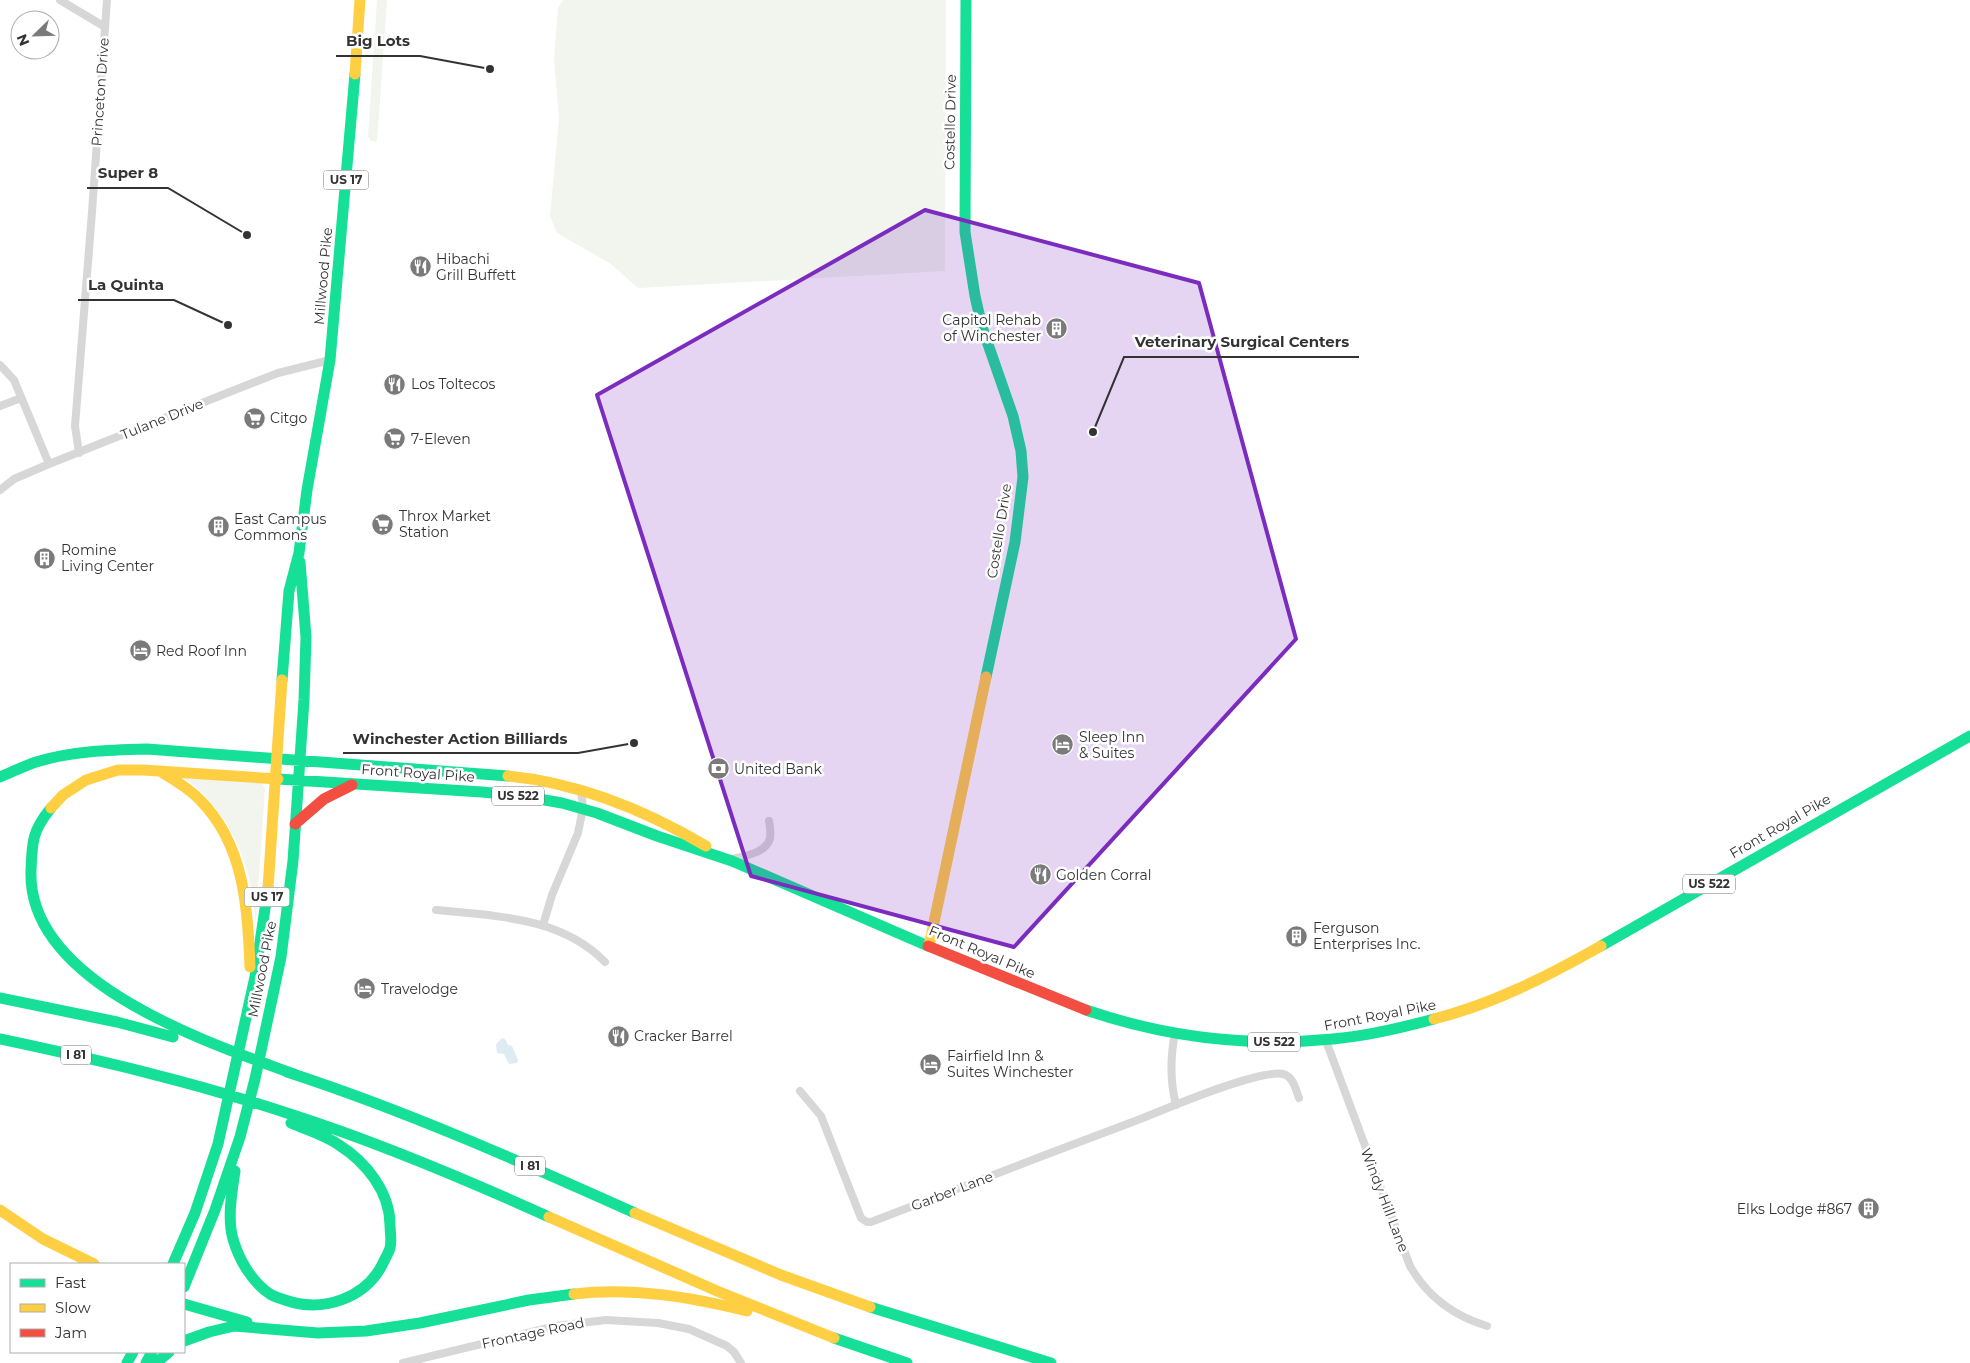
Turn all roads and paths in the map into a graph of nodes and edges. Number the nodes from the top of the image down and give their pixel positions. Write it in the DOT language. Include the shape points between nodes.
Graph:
graph roads {
  1 [pos="60,0"];
  2 [pos="107,0"];
  3 [pos="360,0"];
  4 [pos="966,0"];
  5 [pos="105,27"];
  6 [pos="330,360"];
  7 [pos="0,365"];
  8 [pos="21,398"];
  9 [pos="0,406"];
  10 [pos="79,453"];
  11 [pos="48,464"];
  12 [pos="0,490"];
  13 [pos="299,553"];
  14 [pos="1970,736"];
  15 [pos="276,760"];
  16 [pos="299,762"];
  17 [pos="159,771"];
  18 [pos="0,777"];
  19 [pos="275,779"];
  20 [pos="297,780"];
  21 [pos="354,784"];
  22 [pos="580,789"];
  23 [pos="584,808"];
  24 [pos="769,821"];
  25 [pos="295,824"];
  26 [pos="728,860"];
  27 [pos="436,910"];
  28 [pos="543,925"];
  29 [pos="929,946"];
  30 [pos="605,962"];
  31 [pos="251,994"];
  32 [pos="0,998"];
  33 [pos="1175,1033"];
  34 [pos="0,1038"];
  35 [pos="1326,1041"];
  36 [pos="294,1074"];
  37 [pos="800,1091"];
  38 [pos="1299,1098"];
  39 [pos="261,1105"];
  40 [pos="1176,1105"];
  41 [pos="240,1136"];
  42 [pos="0,1210"];
  43 [pos="92,1263"];
  44 [pos="174,1263"];
  45 [pos="185,1285"];
  46 [pos="185,1304"];
  47 [pos="1487,1326"];
  48 [pos="274,1329"];
  49 [pos="814,1330"];
  50 [pos="185,1341"];
  51 [pos="168,1353"];
  52 [pos="156,1363"];
  53 [pos="403,1363"];
  54 [pos="741,1363"];
  55 [pos="907,1363"];
  56 [pos="1051,1363"];
  1 -- 5 [label="street"];
  2 -- 5 [label="street, Princeton Drive"];
  3 -- 6 [label="main road, Millwood Pike / US 17"];
  4 -- 29 [label="main road, Costello Drive" via="965,232 982,327 1018,434 1022,487 1014,542"];
  5 -- 10 [label="street, Princeton Drive" via="75,426"];
  6 -- 10 [label="street, Tulane Drive" via="278,373"];
  6 -- 13 [label="main road, Millwood Pike / US 17"];
  7 -- 8 [label="street" via="14,380"];
  8 -- 9 [label="street"];
  8 -- 11 [label="street"];
  10 -- 11 [label="street, Tulane Drive"];
  11 -- 12 [label="street, Tulane Drive" via="14,479"];
  13 -- 15 [label="main road, Millwood Pike / US 17" via="289,591"];
  13 -- 16 [label="main road, Millwood Pike / US 17" via="306,637"];
  14 -- 35 [label="main road, Front Royal Pike / US 522" via="1516,991 1425,1023"];
  15 -- 16 [label="main road, Front Royal Pike / US 522"];
  15 -- 18 [label="main road, Front Royal Pike" via="107,749 50,758"];
  15 -- 19 [label="main road, Millwood Pike / US 17"];
  16 -- 20 [label="main road, Millwood Pike / US 17"];
  16 -- 22 [label="main road, Front Royal Pike / US 522" via="526,778"];
  17 -- 19 [label="main road, Front Royal Pike"];
  17 -- 31 [label="main road" via="202,801 222,828 236,859 247,898"];
  17 -- 36 [label="main road, Front Royal Pike" via="122,769 97,774 72,788 52,806 36,829 27,857 26,887 34,917 59,954 94,986 117,1000 162,1025"];
  19 -- 20 [label="main road, Front Royal Pike"];
  19 -- 31 [label="main road, Millwood Pike / US 17" via="268,888"];
  20 -- 21 [label="main road, Front Royal Pike / US 522"];
  20 -- 25 [label="main road, Millwood Pike / US 17"];
  21 -- 23 [label="main road, Front Royal Pike / US 522" via="512,794"];
  21 -- 25 [label="main road" via="324,799"];
  22 -- 23 [label="street"];
  22 -- 26 [label="main road, Front Royal Pike / US 522" via="650,814"];
  23 -- 26 [label="main road, Front Royal Pike / US 522"];
  23 -- 28 [label="street" via="578,833"];
  24 -- 26 [label="street" via="770,837 765,846 753,854"];
  25 -- 41 [label="main road, Millwood Pike / US 17" via="281,957"];
  26 -- 29 [label="main road, Front Royal Pike / US 522"];
  27 -- 28 [label="street" via="499,916"];
  28 -- 30 [label="street" via="592,949"];
  29 -- 33 [label="main road, Front Royal Pike / US 522" via="1076,1007"];
  31 -- 44 [label="main road, Millwood Pike / US 17" via="221,1130 195,1213"];
  32 -- 36 [label="main road, I 81" via="118,1022"];
  33 -- 35 [label="main road, Front Royal Pike / US 522" via="1226,1040"];
  33 -- 40 [label="street" via="1171,1076"];
  34 -- 39 [label="main road, I 81" via="107,1062"];
  35 -- 47 [label="street, Windy Hill Lane" via="1416,1276 1450,1309"];
  36 -- 56 [label="main road, I 81" via="437,1126 796,1282 911,1322"];
  37 -- 40 [label="street, Garber Lane" via="820,1116 861,1218 867,1222"];
  38 -- 40 [label="street, Garber Lane" via="1291,1079 1281,1074 1252,1078"];
  39 -- 41 [label="main road" via="276,1117 338,1144 377,1182 388,1205 391,1236 388,1255 368,1285 333,1304 304,1307 277,1299 253,1280 238,1254 231,1221"];
  39 -- 49 [label="main road, I 81" via="387,1147 692,1281"];
  41 -- 45 [label="main road, Millwood Pike / US 17"];
  42 -- 43 [label="main road" via="51,1243"];
  46 -- 48 [label="main road"];
  48 -- 49 [label="main road" via="328,1333 367,1331 582,1292 628,1291 693,1298"];
  48 -- 50 [label="main road" via="235,1326"];
  49 -- 55 [label="main road, I 81"];
  51 -- 52 [label="main road"];
  53 -- 54 [label="street, Frontage Road" via="556,1326 606,1320 658,1323 706,1335 727,1346"];
}
